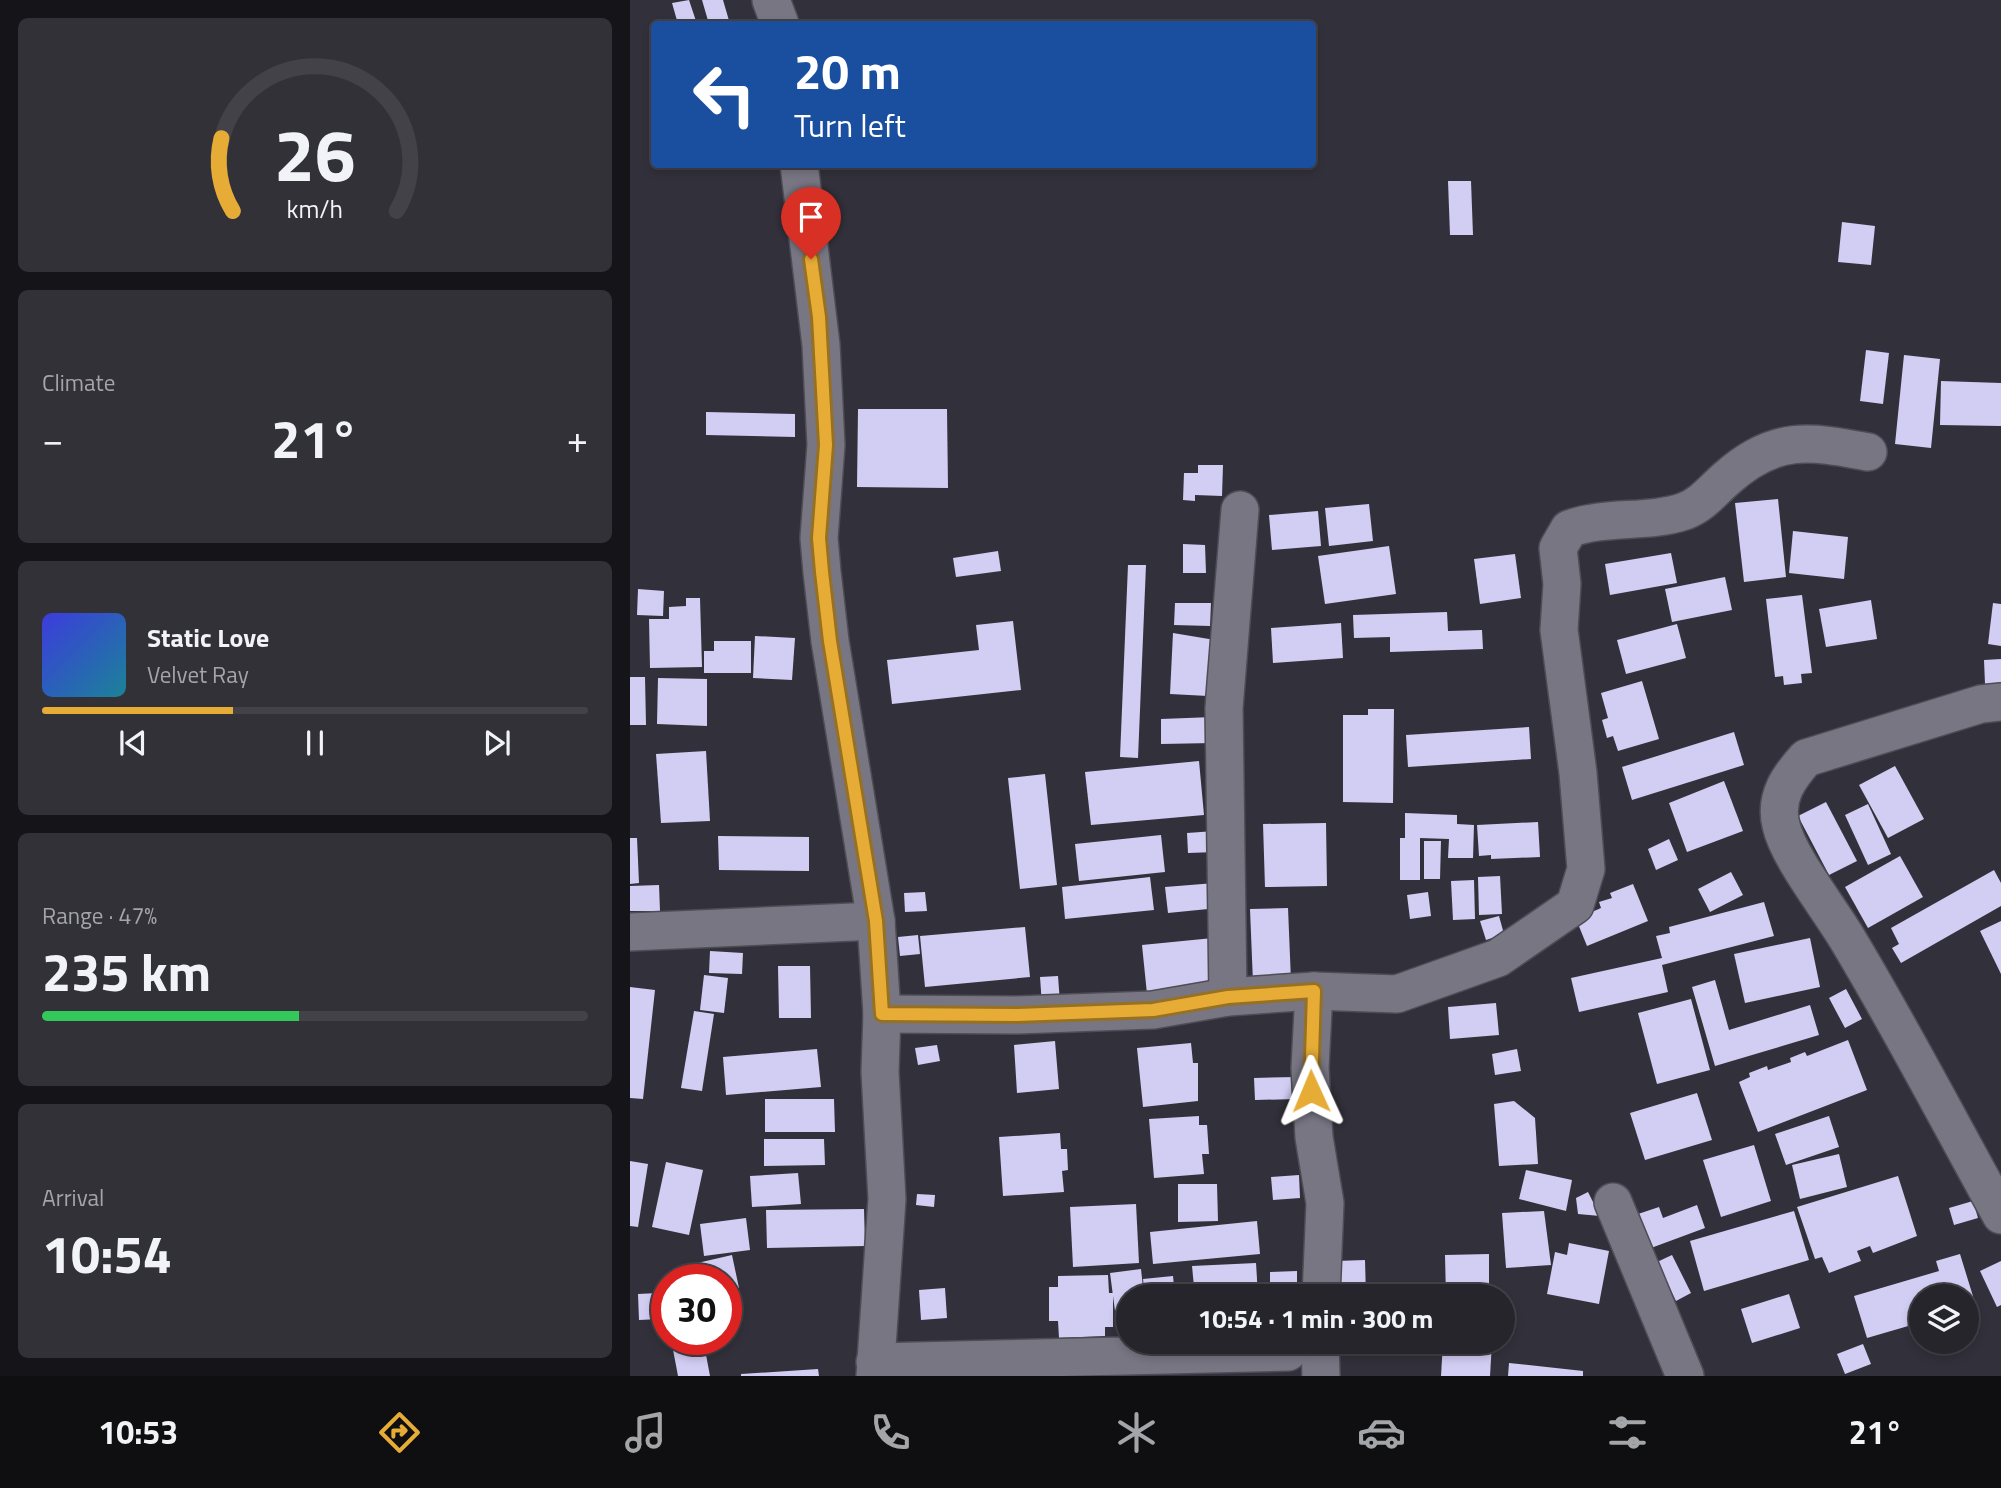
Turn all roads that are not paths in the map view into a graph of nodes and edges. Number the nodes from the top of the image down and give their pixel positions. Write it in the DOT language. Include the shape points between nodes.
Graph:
graph roads {
  1 [pos="771,0"];
  2 [pos="779,21"];
  3 [pos="799,168"];
  4 [pos="1868,452"];
  5 [pos="1240,510"];
  6 [pos="2001,702"];
  7 [pos="876,921"];
  8 [pos="630,932"];
  9 [pos="1314,991"];
  10 [pos="1228,997"];
  11 [pos="882,1014"];
  12 [pos="1613,1202"];
  13 [pos="2001,1215"];
  14 [pos="1322,1284"];
  15 [pos="1168,1354"];
  16 [pos="1308,1354"];
  17 [pos="875,1369"];
  18 [pos="1321,1376"];
  19 [pos="1685,1376"];
  1 -- 2 [label="street"];
  3 -- 7 [label="street" via="821,345 826,445 819,538 825,600"];
  4 -- 9 [label="street" via="1811,441 1774,448 1746,461 1699,505 1684,511 1591,521 1569,529 1558,548 1562,584 1559,630 1586,869 1575,905 1499,958 1397,994"];
  5 -- 10 [label="street" via="1224,708"];
  6 -- 13 [label="street" via="1981,704 1806,758 1788,779 1779,802 1781,825 1790,846 1849,940"];
  7 -- 8 [label="street"];
  7 -- 11 [label="street"];
  9 -- 10 [label="street"];
  9 -- 14 [label="street" via="1311,1081 1325,1203"];
  10 -- 11 [label="street" via="1153,1010"];
  11 -- 17 [label="street" via="880,1072 887,1199"];
  12 -- 19 [label="street"];
  15 -- 17 [label="street"];
  16 -- 18 [label="street"];
}
